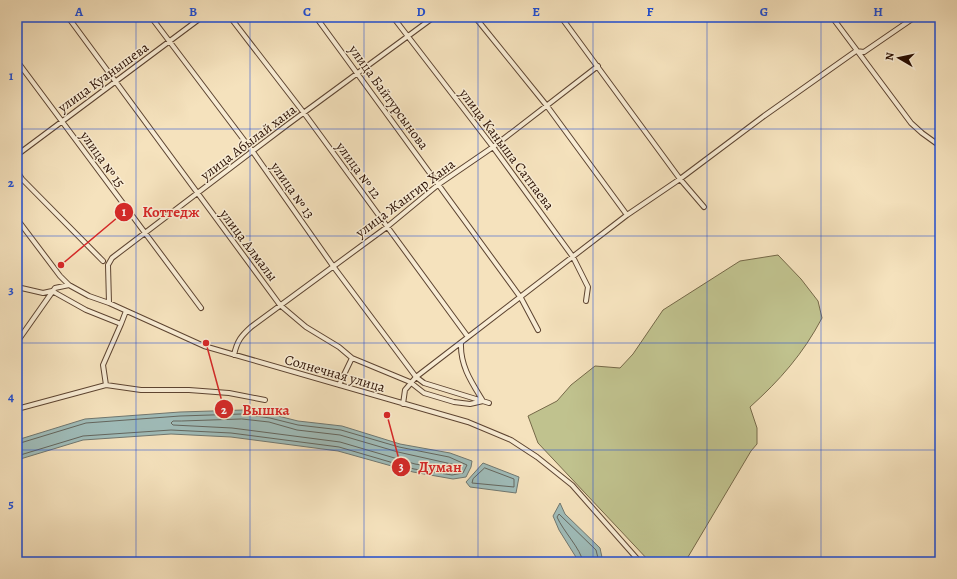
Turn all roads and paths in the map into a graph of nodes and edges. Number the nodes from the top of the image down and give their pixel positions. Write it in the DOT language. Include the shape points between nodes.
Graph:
graph roads {
  1 [pos="68,17"];
  2 [pos="151,17"];
  3 [pos="202,17"];
  4 [pos="230,17"];
  5 [pos="316,17"];
  6 [pos="393,17"];
  7 [pos="434,17"];
  8 [pos="475,17"];
  9 [pos="561,17"];
  10 [pos="832,17"];
  11 [pos="915,17"];
  12 [pos="407,37"];
  13 [pos="169,41"];
  14 [pos="856,51"];
  15 [pos="17,61"];
  16 [pos="598,66"];
  17 [pos="357,73"];
  18 [pos="116,83"];
  19 [pos="547,106"];
  20 [pos="304,113"];
  21 [pos="62,121"];
  22 [pos="940,146"];
  23 [pos="493,147"];
  24 [pos="253,152"];
  25 [pos="17,156"];
  26 [pos="17,171"];
  27 [pos="22,179"];
  28 [pos="680,179"];
  29 [pos="17,183"];
  30 [pos="439,184"];
  31 [pos="197,194"];
  32 [pos="704,208"];
  33 [pos="628,215"];
  34 [pos="17,219"];
  35 [pos="386,227"];
  36 [pos="144,233"];
  37 [pos="573,257"];
  38 [pos="103,261"];
  39 [pos="333,266"];
  40 [pos="69,285"];
  41 [pos="17,287"];
  42 [pos="52,291"];
  43 [pos="521,298"];
  44 [pos="586,301"];
  45 [pos="109,303"];
  46 [pos="280,305"];
  47 [pos="201,308"];
  48 [pos="126,311"];
  49 [pos="121,324"];
  50 [pos="538,330"];
  51 [pos="468,337"];
  52 [pos="17,342"];
  53 [pos="461,343"];
  54 [pos="234,355"];
  55 [pos="352,358"];
  56 [pos="416,376"];
  57 [pos="410,382"];
  58 [pos="106,385"];
  59 [pos="339,385"];
  60 [pos="265,400"];
  61 [pos="483,401"];
  62 [pos="489,403"];
  63 [pos="403,404"];
  64 [pos="17,409"];
  65 [pos="640,562"];
  1 -- 18 [label="street, улица Алмалы"];
  2 -- 13 [label="street, улица № 13"];
  3 -- 13 [label="street, улица Куанышева"];
  4 -- 20 [label="street, улица № 12"];
  5 -- 17 [label="street, улица Байтурсынова"];
  6 -- 12 [label="street, улица Каныша Сатпаева"];
  7 -- 12 [label="street, улица Абылай хана"];
  8 -- 19 [label="street"];
  9 -- 16 [label="street"];
  10 -- 14 [label="street"];
  11 -- 14 [label="street" via="864,52"];
  12 -- 17 [label="street, улица Абылай хана"];
  12 -- 23 [label="street, улица Каныша Сатпаева"];
  13 -- 18 [label="street, улица Куанышева"];
  13 -- 24 [label="street, улица № 13"];
  14 -- 22 [label="street" via="911,123"];
  14 -- 28 [label="street"];
  15 -- 21 [label="street, улица № 15"];
  16 -- 19 [label="street, улица Жангир Хана"];
  16 -- 28 [label="street"];
  17 -- 20 [label="street, улица Абылай хана"];
  17 -- 30 [label="street, улица Байтурсынова"];
  18 -- 21 [label="street, улица Куанышева"];
  18 -- 31 [label="street, улица Алмалы"];
  19 -- 23 [label="street, улица Жангир Хана"];
  19 -- 33 [label="street"];
  20 -- 24 [label="street, улица Абылай хана"];
  20 -- 35 [label="street, улица № 12"];
  21 -- 25 [label="street, улица Куанышева"];
  21 -- 36 [label="street, улица № 15"];
  23 -- 30 [label="street, улица Жангир Хана"];
  23 -- 37 [label="street, улица Каныша Сатпаева"];
  24 -- 31 [label="street, улица Абылай хана"];
  24 -- 39 [label="street, улица № 13"];
  26 -- 27 [label="street"];
  27 -- 29 [label="street"];
  27 -- 38 [label="street"];
  28 -- 32 [label="street"];
  28 -- 33 [label="street"];
  30 -- 35 [label="street, улица Жангир Хана"];
  30 -- 43 [label="street, улица Байтурсынова"];
  31 -- 36 [label="street, улица Абылай хана"];
  31 -- 46 [label="street, улица Алмалы"];
  33 -- 37 [label="street"];
  34 -- 40 [label="street, Солнечная улица"];
  35 -- 39 [label="street, улица Жангир Хана"];
  35 -- 51 [label="street, улица № 12"];
  36 -- 45 [label="street, улица Абылай хана" via="108,264"];
  36 -- 47 [label="street, улица № 15"];
  37 -- 43 [label="street"];
  37 -- 44 [label="street, улица Каныша Сатпаева" via="588,287"];
  39 -- 46 [label="street, улица Жангир Хана"];
  39 -- 56 [label="street, улица № 13"];
  40 -- 42 [label="street"];
  40 -- 45 [label="street, Солнечная улица"];
  41 -- 42 [label="street" via="43,293"];
  42 -- 49 [label="street" via="86,310"];
  42 -- 52 [label="street"];
  43 -- 50 [label="street, улица Байтурсынова"];
  43 -- 51 [label="street"];
  45 -- 48 [label="street, Солнечная улица"];
  46 -- 54 [label="street, улица Жангир Хана" via="240,336"];
  46 -- 55 [label="street, улица Алмалы"];
  48 -- 49 [label="street"];
  48 -- 54 [label="street, Солнечная улица" via="204,346"];
  49 -- 58 [label="street" via="103,365"];
  51 -- 53 [label="street"];
  53 -- 56 [label="street"];
  53 -- 61 [label="street" via="460,354 464,366"];
  54 -- 59 [label="street, Солнечная улица"];
  55 -- 57 [label="street, улица Алмалы"];
  55 -- 59 [label="street"];
  56 -- 57 [label="street"];
  56 -- 61 [label="street" via="424,383"];
  57 -- 61 [label="street, улица Алмалы" via="424,393 454,402 470,404"];
  57 -- 63 [label="street" via="405,390"];
  58 -- 60 [label="street" via="141,390 229,393"];
  58 -- 64 [label="street"];
  59 -- 63 [label="street, Солнечная улица"];
  61 -- 62 [label="street"];
  63 -- 65 [label="street, Солнечная улица" via="468,422 511,440 537,457 587,500"];
}
